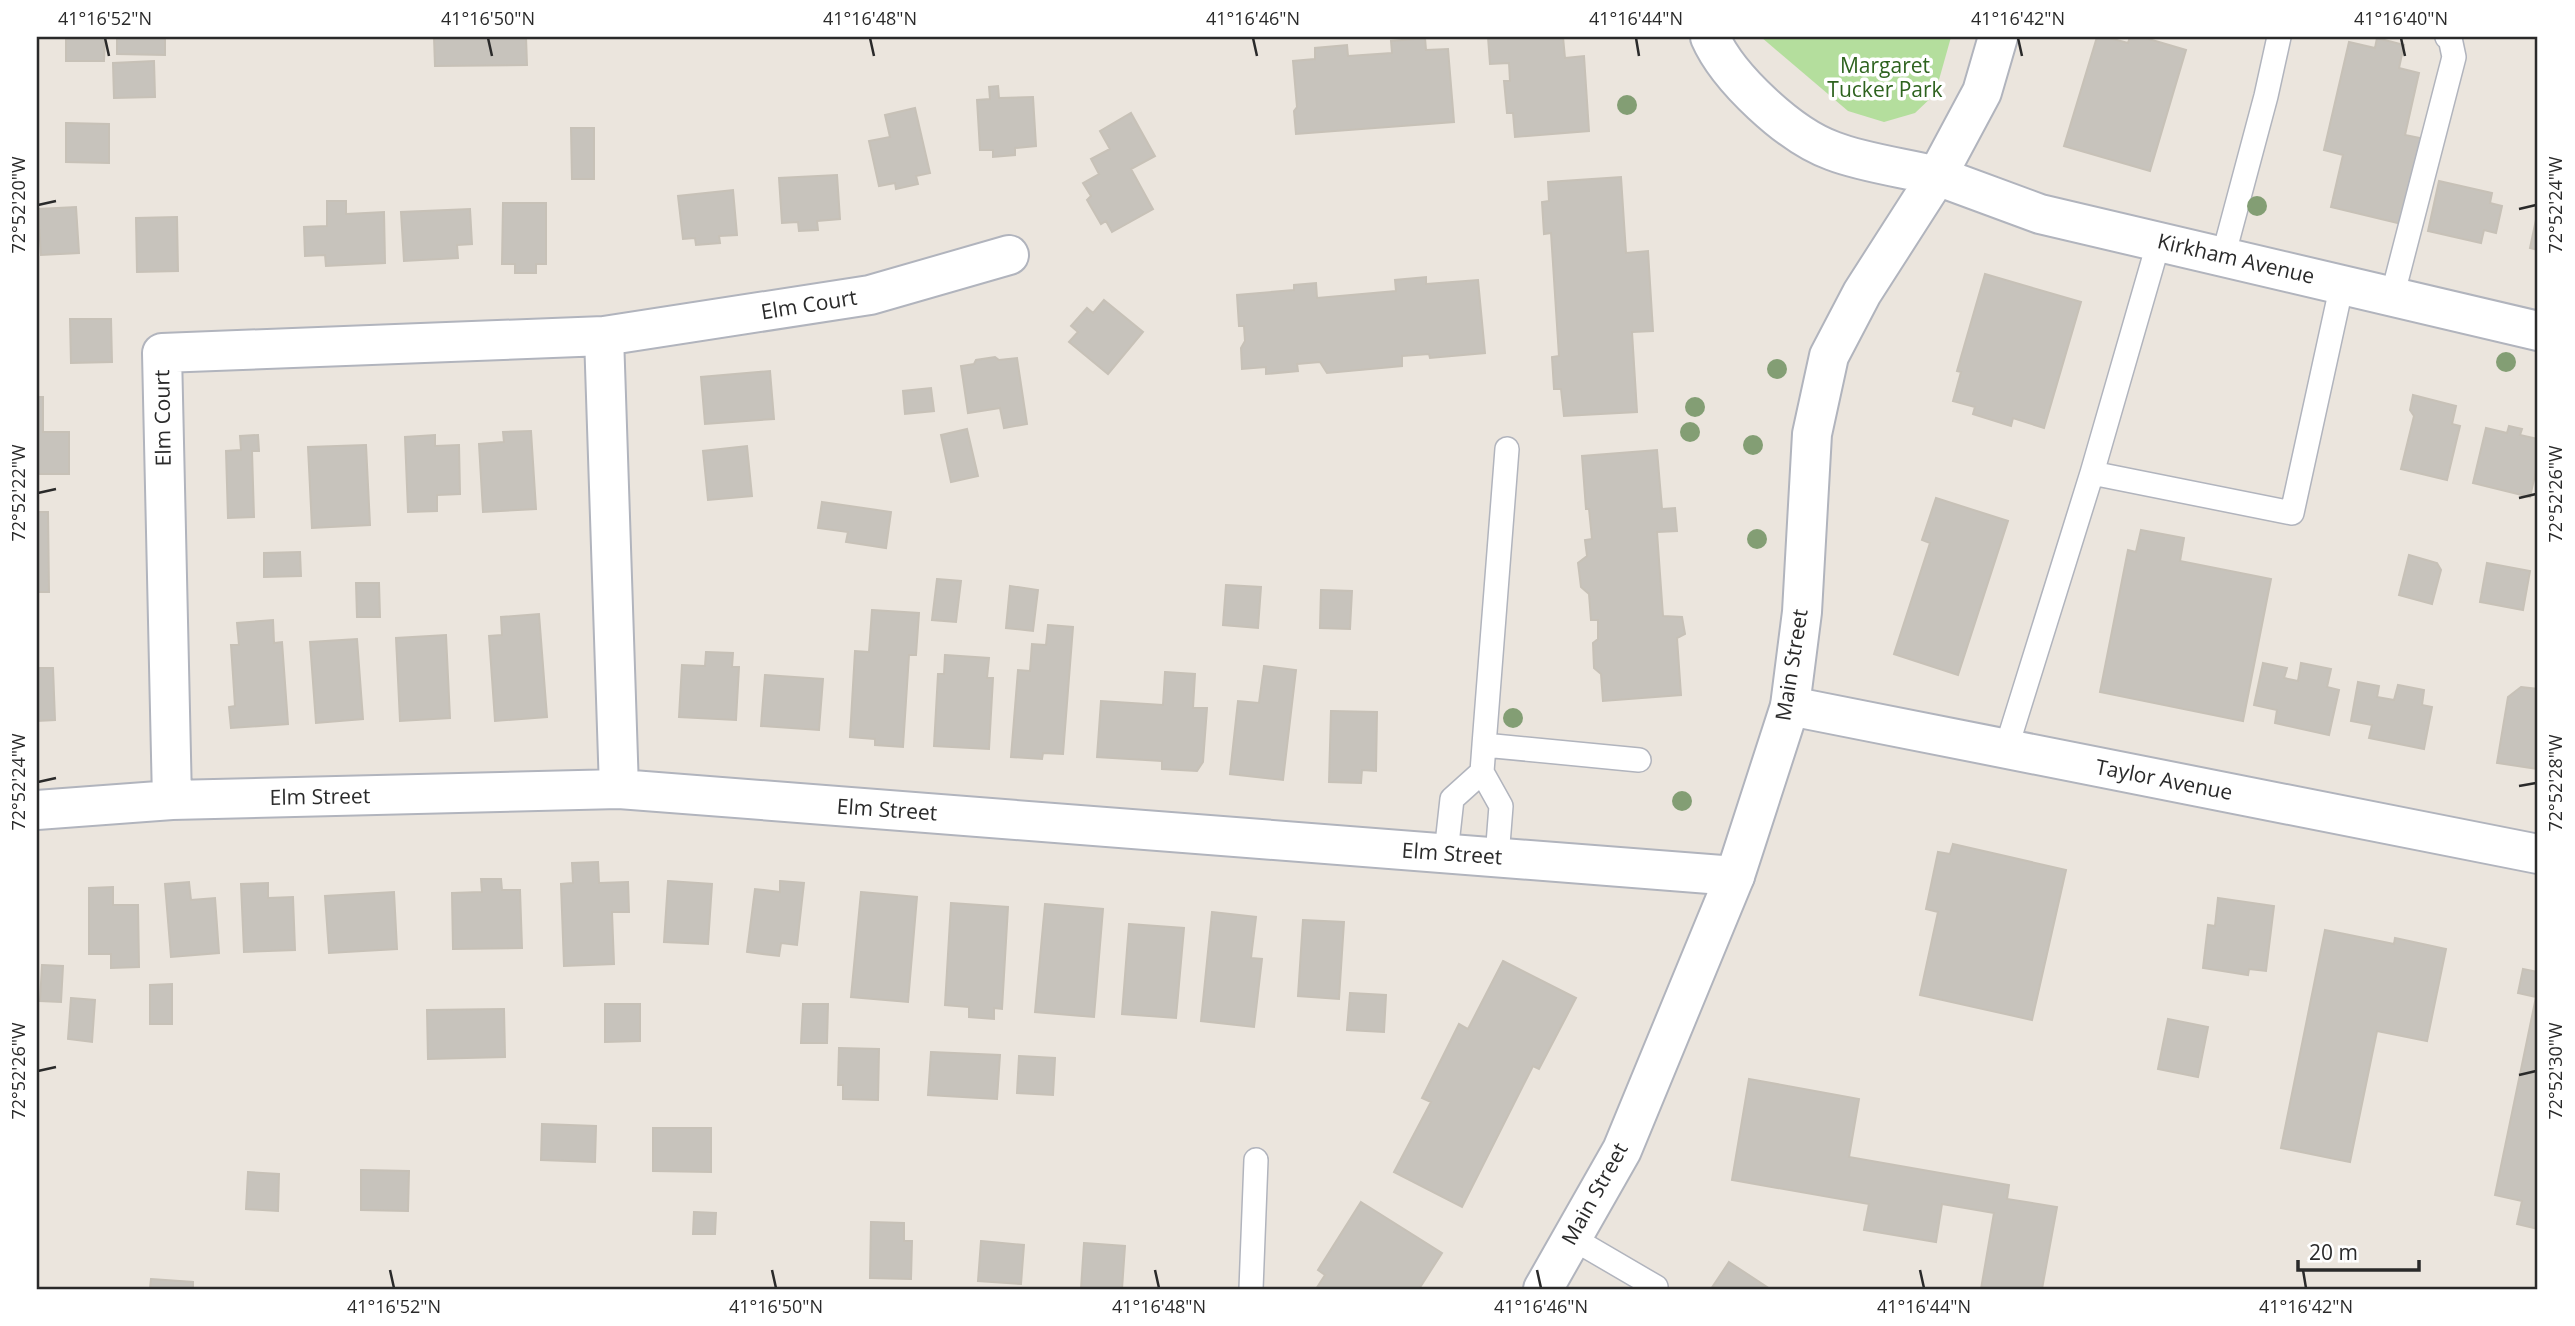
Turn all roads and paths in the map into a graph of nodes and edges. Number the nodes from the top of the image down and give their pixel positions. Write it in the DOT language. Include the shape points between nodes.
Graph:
graph roads {
  1 [pos="1710,37"];
  2 [pos="1998,37"];
  3 [pos="2279,37"];
  4 [pos="2447,37"];
  5 [pos="1937,176"];
  6 [pos="2159,241"];
  7 [pos="1009,255"];
  8 [pos="2223,257"];
  9 [pos="2342,284"];
  10 [pos="2392,297"];
  11 [pos="2538,331"];
  12 [pos="604,336"];
  13 [pos="1507,449"];
  14 [pos="2092,473"];
  15 [pos="1790,706"];
  16 [pos="1484,745"];
  17 [pos="2006,749"];
  18 [pos="1639,760"];
  19 [pos="1482,772"];
  20 [pos="619,789"];
  21 [pos="172,800"];
  22 [pos="37,810"];
  23 [pos="1446,853"];
  24 [pos="2538,854"];
  25 [pos="1497,857"];
  26 [pos="1735,876"];
  27 [pos="1256,1160"];
  28 [pos="1572,1238"];
  29 [pos="1251,1289"];
  30 [pos="1543,1289"];
  31 [pos="1654,1289"];
  1 -- 5 [label="street, Kirkham Avenue" via="1755,97 1795,131 1832,151"];
  2 -- 5 [label="street, Main Street" via="1982,92"];
  3 -- 8 [label="lane"];
  4 -- 10 [label="lane" via="2454,57 2450,78"];
  5 -- 6 [label="street, Kirkham Avenue" via="2040,214"];
  5 -- 15 [label="street, Main Street" via="1862,293 1829,356 1812,434 1802,612"];
  6 -- 8 [label="street, Kirkham Avenue"];
  6 -- 14 [label="lane"];
  7 -- 12 [label="street, Elm Court" via="870,295"];
  8 -- 9 [label="street, Kirkham Avenue"];
  9 -- 10 [label="street, Kirkham Avenue"];
  9 -- 14 [label="lane" via="2292,513"];
  10 -- 11 [label="street, Kirkham Avenue"];
  12 -- 20 [label="street"];
  12 -- 21 [label="street, Elm Court" via="162,354"];
  13 -- 16 [label="lane"];
  14 -- 17 [label="lane"];
  15 -- 17 [label="street, Taylor Avenue"];
  15 -- 26 [label="street, Main Street"];
  16 -- 18 [label="lane"];
  16 -- 19 [label="lane"];
  17 -- 24 [label="street, Taylor Avenue"];
  19 -- 23 [label="lane" via="1452,799"];
  19 -- 25 [label="lane" via="1501,806"];
  20 -- 21 [label="street, Elm Street"];
  20 -- 23 [label="street, Elm Street"];
  21 -- 22 [label="street, Elm Street"];
  23 -- 25 [label="street, Elm Street"];
  25 -- 26 [label="street, Elm Street"];
  26 -- 28 [label="street, Main Street" via="1622,1150"];
  27 -- 29 [label="lane"];
  28 -- 30 [label="street, Main Street"];
  28 -- 31 [label="lane"];
}
